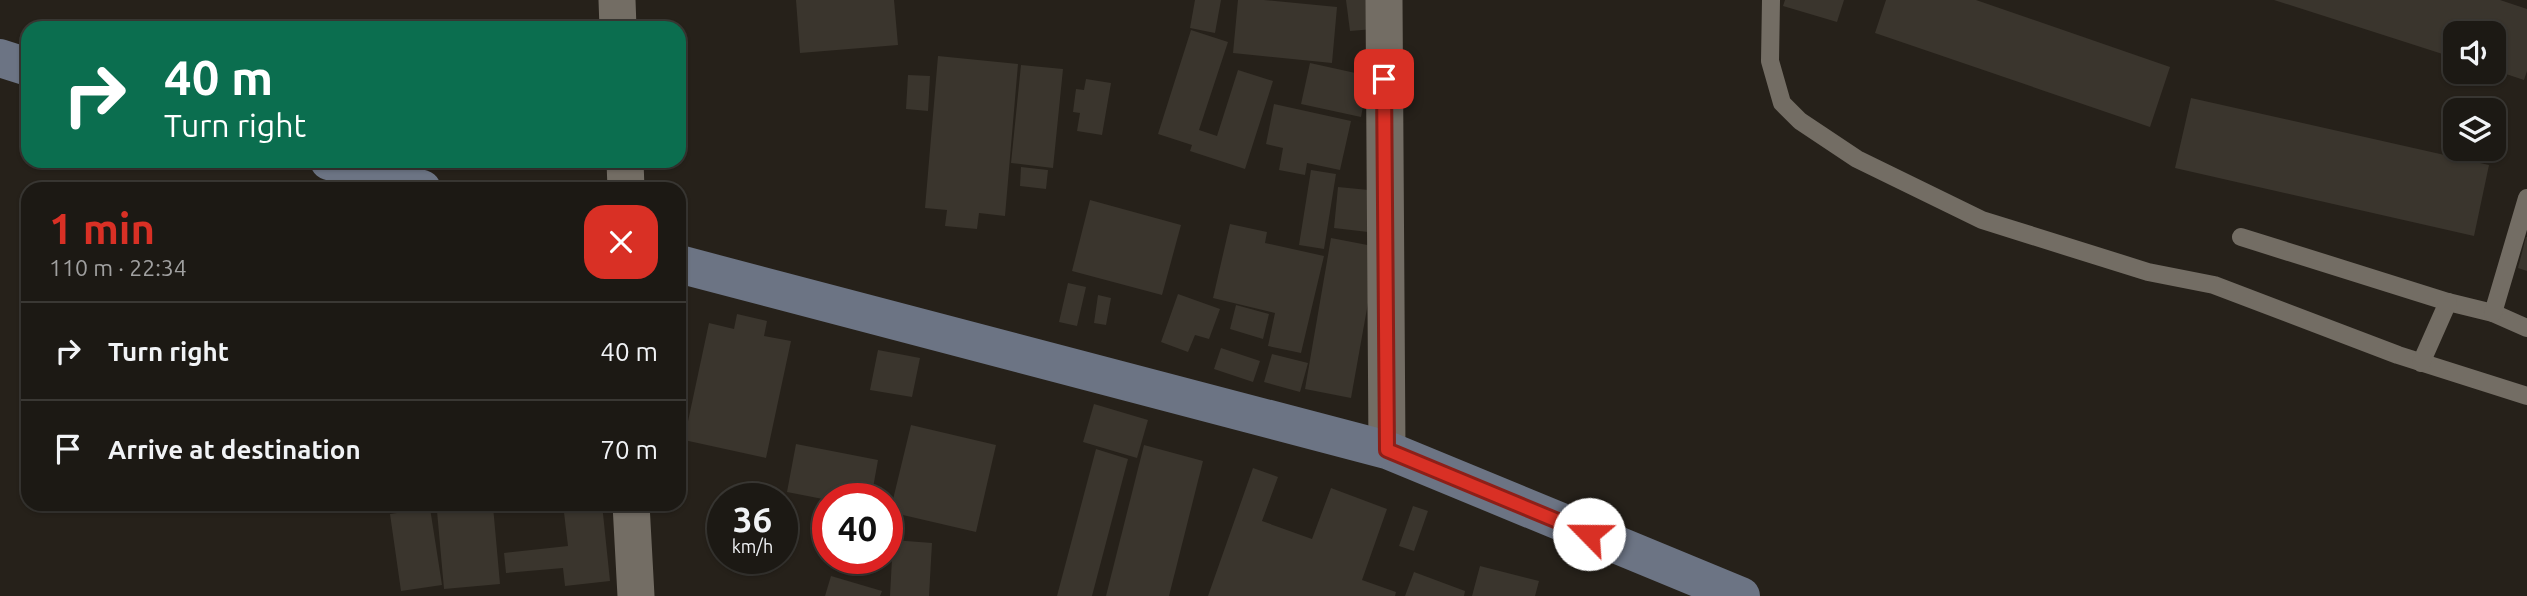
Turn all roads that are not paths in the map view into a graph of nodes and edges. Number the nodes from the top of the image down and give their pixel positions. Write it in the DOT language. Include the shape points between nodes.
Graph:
graph roads {
  1 [pos="617,0"];
  2 [pos="1384,0"];
  3 [pos="1771,0"];
  4 [pos="618,21"];
  5 [pos="0,58"];
  6 [pos="21,65"];
  7 [pos="353,168"];
  8 [pos="399,182"];
  9 [pos="2527,198"];
  10 [pos="2241,237"];
  11 [pos="686,266"];
  12 [pos="2448,302"];
  13 [pos="2493,313"];
  14 [pos="2527,328"];
  15 [pos="2421,363"];
  16 [pos="2527,396"];
  17 [pos="1387,450"];
  18 [pos="631,511"];
  19 [pos="636,596"];
  20 [pos="1741,596"];
  1 -- 4 [label="street"];
  2 -- 17 [label="street"];
  3 -- 15 [label="lane" via="1770,61 1782,103 1800,121 1857,159 1982,219 2148,272 2214,285"];
  5 -- 6 [label="street"];
  7 -- 8 [label="street"];
  9 -- 13 [label="lane"];
  10 -- 12 [label="lane"];
  11 -- 17 [label="street"];
  12 -- 13 [label="lane"];
  12 -- 15 [label="lane"];
  13 -- 14 [label="lane"];
  15 -- 16 [label="lane"];
  17 -- 20 [label="street"];
  18 -- 19 [label="street"];
}
